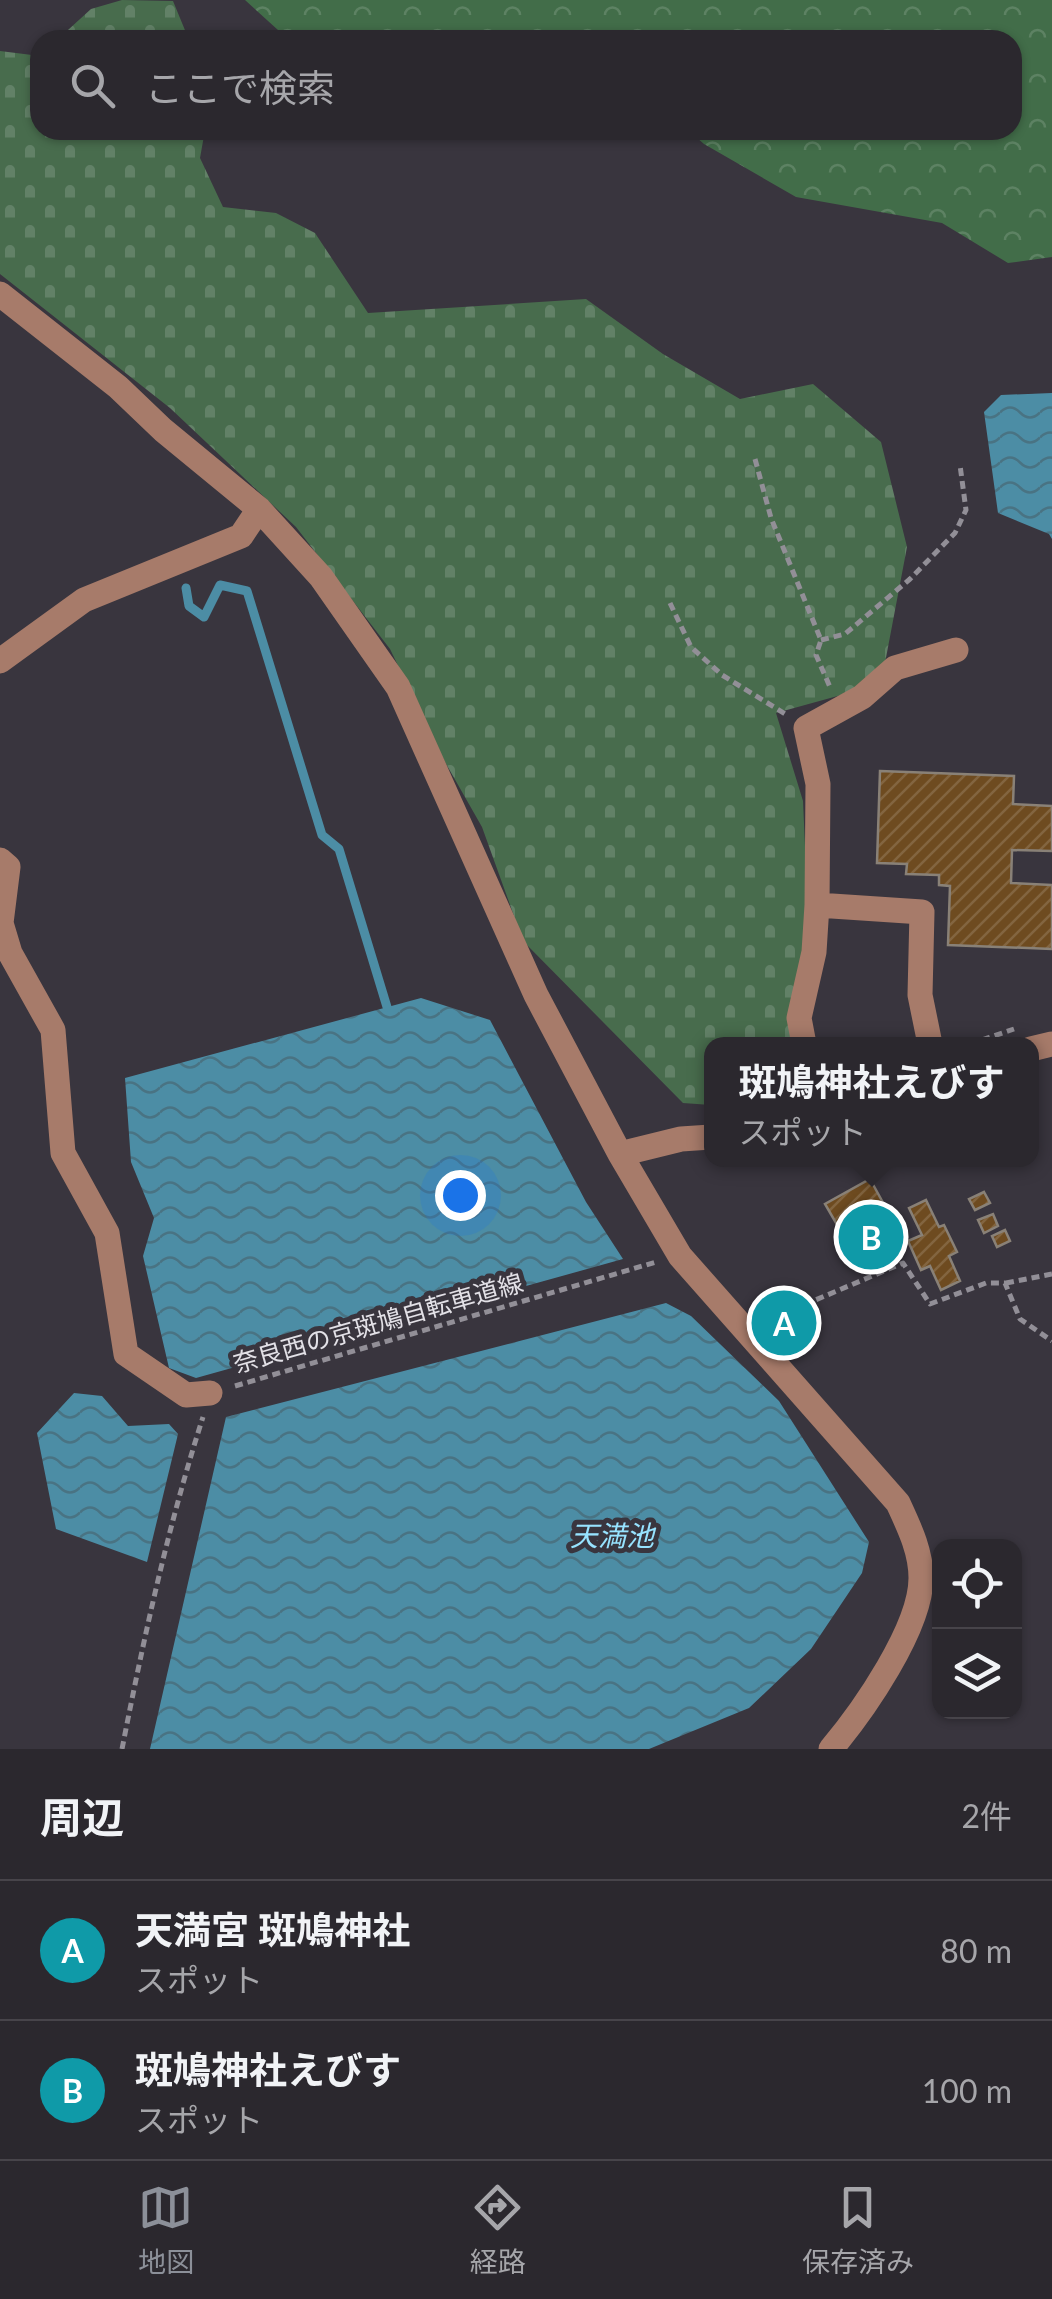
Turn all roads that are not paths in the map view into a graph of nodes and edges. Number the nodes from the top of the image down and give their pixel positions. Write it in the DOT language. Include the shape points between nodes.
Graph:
graph roads {
  1 [pos="0,294"];
  2 [pos="259,510"];
  3 [pos="956,650"];
  4 [pos="0,660"];
  5 [pos="0,860"];
  6 [pos="817,906"];
  7 [pos="803,1037"];
  8 [pos="929,1037"];
  9 [pos="704,1138"];
  10 [pos="620,1154"];
  11 [pos="210,1393"];
  12 [pos="831,1749"];
  1 -- 2 [label="street"];
  2 -- 4 [label="street" via="242,536 84,600"];
  2 -- 10 [label="street" via="321,577 398,687 536,995"];
  3 -- 6 [label="street" via="896,668 862,697 806,728 818,784"];
  5 -- 11 [label="street" via="8,866 1,923 10,954 53,1030 63,1153 107,1234 126,1354 186,1395"];
  6 -- 7 [label="street" via="799,1018"];
  6 -- 8 [label="street" via="922,912 920,995"];
  9 -- 10 [label="street"];
  10 -- 12 [label="street" via="680,1256 898,1503 915,1542 921,1578 914,1615 895,1657"];
}
